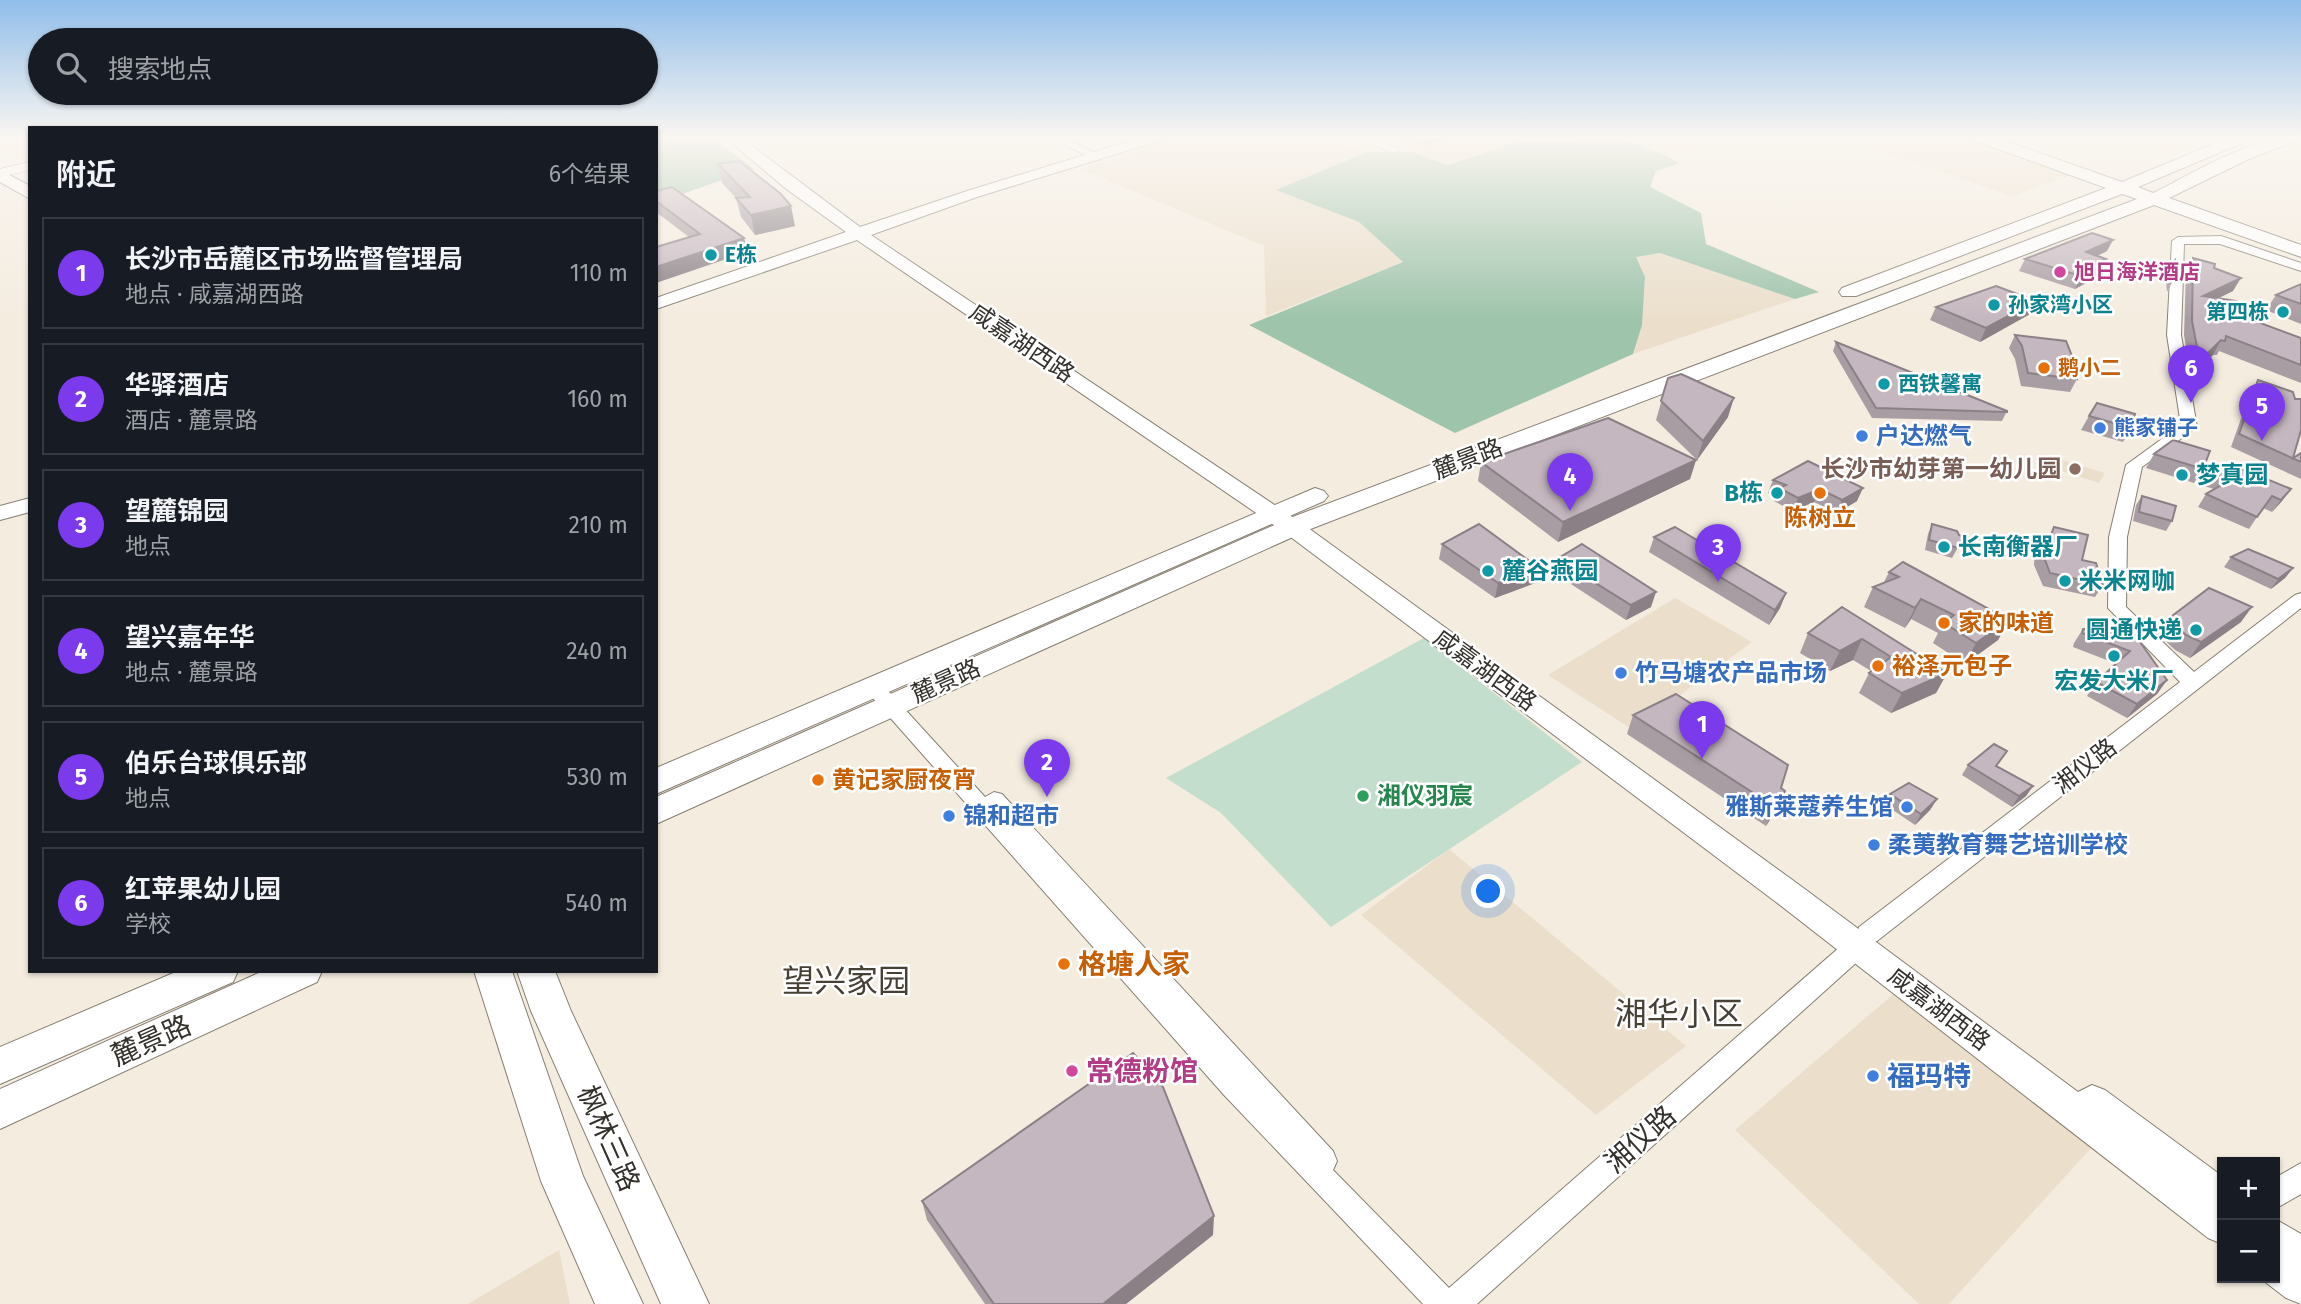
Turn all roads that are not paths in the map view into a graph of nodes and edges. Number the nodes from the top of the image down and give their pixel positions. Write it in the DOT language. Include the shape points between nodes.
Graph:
graph roads {
  1 [pos="812,198"];
  2 [pos="819,198"];
  3 [pos="954,198"];
  4 [pos="960,198"];
  5 [pos="2095,198"];
  6 [pos="2154,198"];
  7 [pos="2169,198"];
  8 [pos="2171,198"];
  9 [pos="859,229"];
  10 [pos="2301,240"];
  11 [pos="2301,251"];
  12 [pos="2301,267"];
  13 [pos="658,294"];
  14 [pos="658,303"];
  15 [pos="28,497"];
  16 [pos="0,504"];
  17 [pos="28,506"];
  18 [pos="0,513"];
  19 [pos="1288,518"];
  20 [pos="2301,599"];
  21 [pos="2193,683"];
  22 [pos="873,687"];
  23 [pos="898,703"];
  24 [pos="658,781"];
  25 [pos="658,810"];
  26 [pos="1863,940"];
  27 [pos="214,973"];
  28 [pos="299,973"];
  29 [pos="499,974"];
  30 [pos="0,1066"];
  31 [pos="0,1109"];
  32 [pos="2301,1177"];
  33 [pos="2280,1192"];
  34 [pos="2217,1196"];
  35 [pos="2217,1220"];
  36 [pos="2280,1244"];
  37 [pos="2301,1259"];
  38 [pos="2280,1268"];
  39 [pos="2301,1283"];
  40 [pos="619,1304"];
  41 [pos="685,1304"];
  42 [pos="1444,1304"];
  43 [pos="1453,1304"];
  1 -- 9 [label="main road, 咸嘉湖西路"];
  2 -- 9 [label="main road, 咸嘉湖西路"];
  3 -- 9 [label="main road"];
  4 -- 9 [label="main road"];
  5 -- 19 [label="main road, 麓景路"];
  6 -- 19 [label="main road, 麓景路"];
  7 -- 11 [label="main road"];
  8 -- 10 [label="main road"];
  9 -- 13 [label="main road"];
  9 -- 14 [label="main road"];
  9 -- 19 [label="main road, 咸嘉湖西路"];
  12 -- 21 [label="street" via="2221,240 2178,240 2174,335 2189,427 2134,465 2118,537 2117,608"];
  15 -- 16 [label="main road"];
  17 -- 18 [label="main road"];
  19 -- 22 [label="main road, 麓景路"];
  19 -- 23 [label="main road, 麓景路"];
  19 -- 26 [label="main road, 咸嘉湖西路"];
  20 -- 21 [label="street, 湘仪路"];
  21 -- 26 [label="street, 湘仪路"];
  22 -- 23 [label="street"];
  22 -- 24 [label="main road, 麓景路"];
  23 -- 25 [label="main road, 麓景路"];
  23 -- 42 [label="street" via="1233,1086"];
  23 -- 43 [label="street"];
  26 -- 34 [label="main road, 咸嘉湖西路"];
  26 -- 35 [label="main road, 咸嘉湖西路"];
  26 -- 43 [label="street, 湘仪路"];
  27 -- 30 [label="main road, 麓景路"];
  28 -- 31 [label="main road, 麓景路"];
  29 -- 40 [label="main road, 枫林三路" via="563,1181"];
  29 -- 41 [label="main road, 枫林三路" via="551,1011"];
  32 -- 33 [label="street"];
  36 -- 37 [label="main road"];
  38 -- 39 [label="main road"];
}
